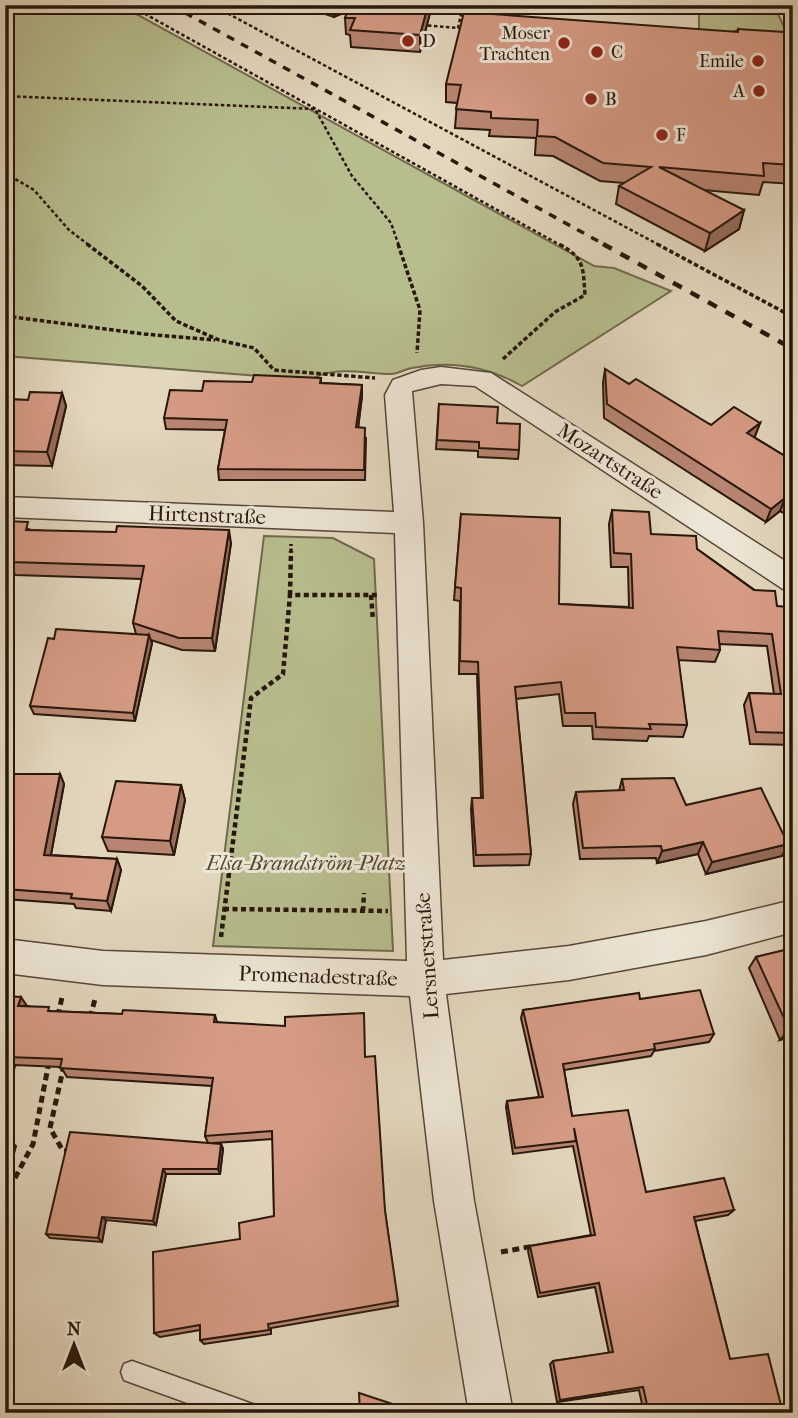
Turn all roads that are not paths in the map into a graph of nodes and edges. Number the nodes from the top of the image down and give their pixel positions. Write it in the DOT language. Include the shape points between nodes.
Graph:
graph roads {
  1 [pos="409,382"];
  2 [pos="5,507"];
  3 [pos="409,523"];
  4 [pos="793,581"];
  5 [pos="793,916"];
  6 [pos="5,956"];
  7 [pos="426,979"];
  8 [pos="132,1372"];
  9 [pos="247,1413"];
  10 [pos="491,1413"];
  1 -- 3 [label="street, Lersnerstraße" via="398,395"];
  1 -- 4 [label="street, Mozartstraße" via="434,374 482,379"];
  2 -- 3 [label="street, Hirtenstraße"];
  3 -- 7 [label="street, Lersnerstraße"];
  5 -- 7 [label="street, Promenadestraße" via="706,938 569,963"];
  6 -- 7 [label="street, Promenadestraße" via="86,967"];
  7 -- 10 [label="street, Lersnerstraße" via="464,1258"];
  8 -- 9 [label="lane"];
}
